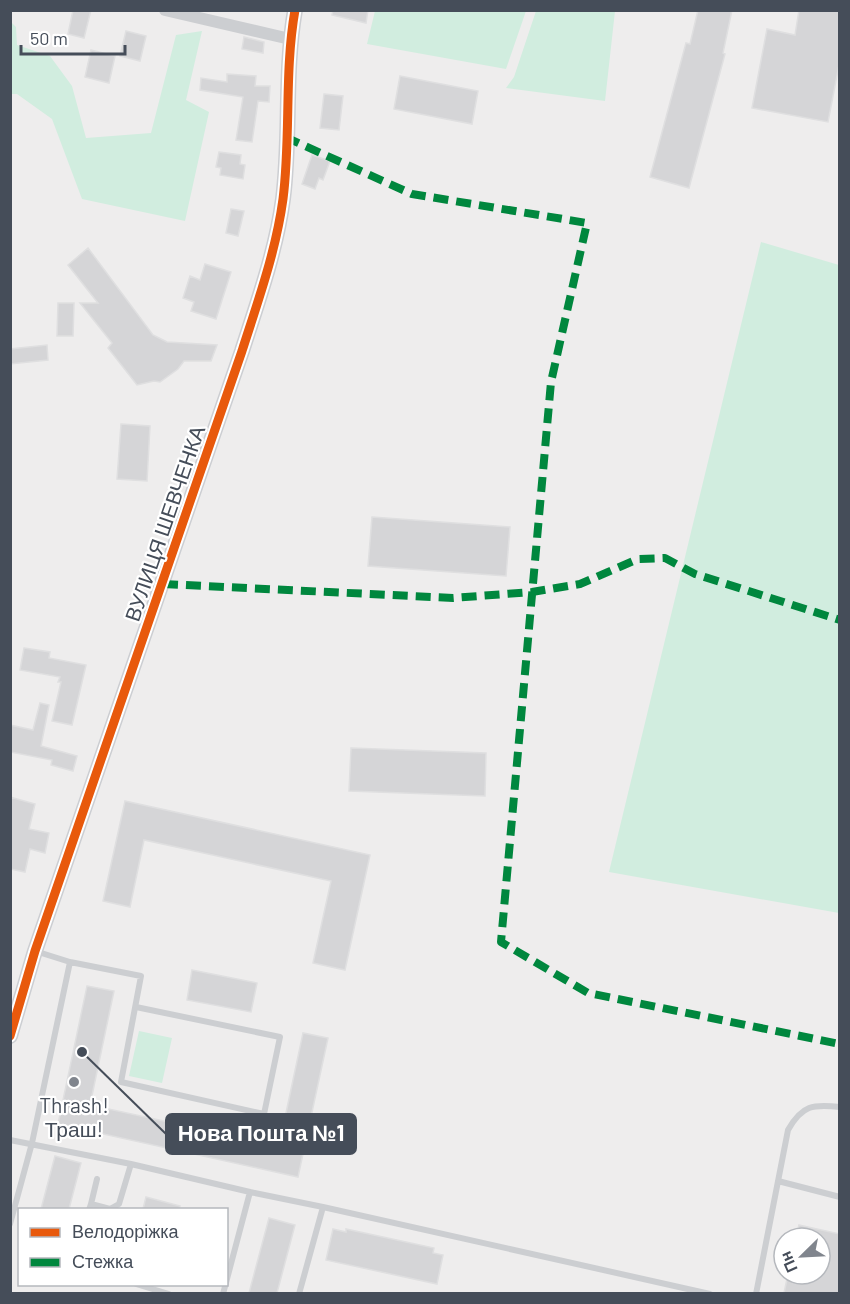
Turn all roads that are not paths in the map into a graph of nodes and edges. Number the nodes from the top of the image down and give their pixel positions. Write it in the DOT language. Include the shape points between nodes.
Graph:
graph roads {
  1 [pos="295,10"];
  2 [pos="167,11"];
  3 [pos="290,39"];
  4 [pos="35,951"];
  5 [pos="70,962"];
  6 [pos="136,1007"];
  7 [pos="10,1035"];
  8 [pos="840,1107"];
  9 [pos="10,1140"];
  10 [pos="32,1143"];
  11 [pos="131,1164"];
  12 [pos="97,1179"];
  13 [pos="778,1181"];
  14 [pos="250,1192"];
  15 [pos="840,1197"];
  16 [pos="90,1207"];
  17 [pos="323,1207"];
  18 [pos="112,1208"];
  19 [pos="10,1224"];
  20 [pos="228,1274"];
  21 [pos="143,1286"];
  22 [pos="680,1290"];
  23 [pos="169,1293"];
  24 [pos="299,1293"];
  25 [pos="710,1293"];
  26 [pos="756,1293"];
  1 -- 3 [label="street, ВУЛИЦЯ ШЕВЧЕНКА"];
  2 -- 3 [label="street"];
  3 -- 4 [label="street, ВУЛИЦЯ ШЕВЧЕНКА" via="283,199 272,254 231,384"];
  4 -- 5 [label="lane"];
  4 -- 7 [label="street, ВУЛИЦЯ ШЕВЧЕНКА"];
  5 -- 6 [label="lane" via="141,976"];
  5 -- 10 [label="lane"];
  6 -- 6 [label="lane" via="121,1082 264,1114 280,1037"];
  8 -- 13 [label="lane" via="807,1108 795,1118 788,1130"];
  9 -- 10 [label="lane"];
  10 -- 11 [label="lane"];
  10 -- 19 [label="lane"];
  11 -- 14 [label="lane"];
  11 -- 18 [label="lane" via="119,1204"];
  12 -- 16 [label="lane"];
  13 -- 15 [label="lane"];
  13 -- 26 [label="lane"];
  14 -- 17 [label="lane"];
  14 -- 20 [label="lane"];
  17 -- 22 [label="lane"];
  17 -- 24 [label="lane"];
  21 -- 23 [label="lane"];
  22 -- 25 [label="lane"];
}
